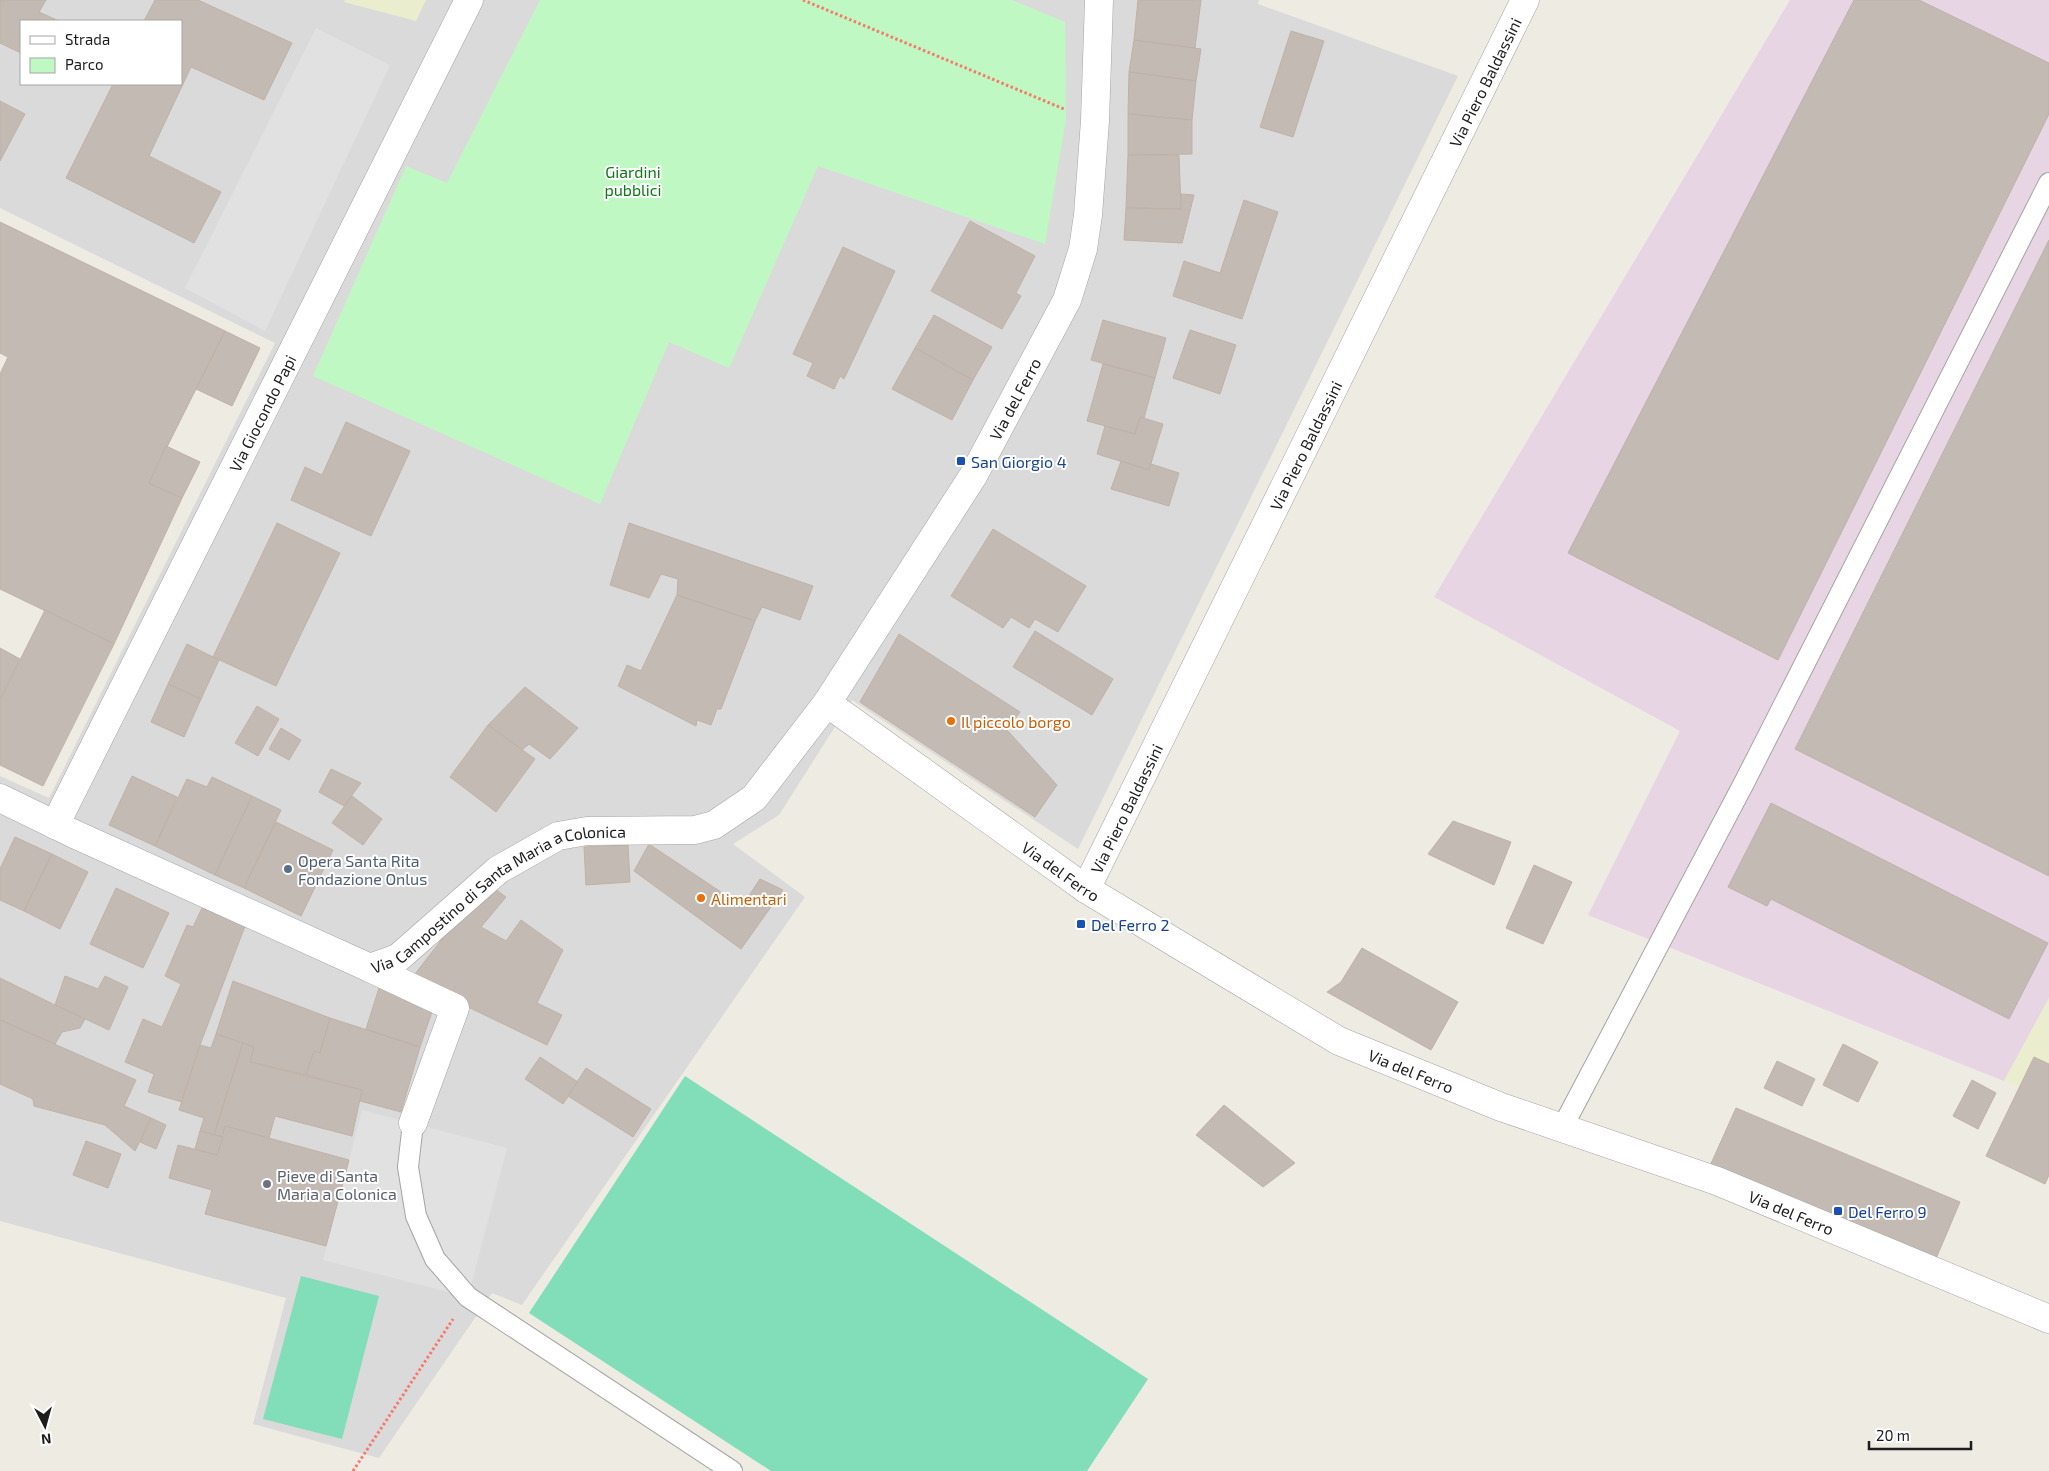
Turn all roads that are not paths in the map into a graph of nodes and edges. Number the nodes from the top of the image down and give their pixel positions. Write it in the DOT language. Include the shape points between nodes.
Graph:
graph roads {
  1 [pos="469,0"];
  2 [pos="1099,0"];
  3 [pos="1526,0"];
  4 [pos="2049,183"];
  5 [pos="827,703"];
  6 [pos="0,798"];
  7 [pos="55,825"];
  8 [pos="1086,890"];
  9 [pos="370,968"];
  10 [pos="413,1124"];
  11 [pos="1562,1128"];
  12 [pos="2049,1319"];
  13 [pos="732,1471"];
  1 -- 7 [label="street, Via Giocondo Papi"];
  2 -- 5 [label="street, Via del Ferro" via="1095,121 1083,249 1067,300 973,476"];
  3 -- 8 [label="street, Via Piero Baldassini"];
  4 -- 11 [label="lane" via="1744,784"];
  5 -- 8 [label="street, Via del Ferro"];
  5 -- 9 [label="street, Via Campostino di Santa Maria a Colonica" via="754,798 722,820 695,830 587,831 558,836 498,870 398,958"];
  6 -- 7 [label="street, Via Campostino di Santa Maria a Colonica"];
  7 -- 9 [label="street, Via Campostino di Santa Maria a Colonica"];
  8 -- 11 [label="street, Via del Ferro" via="1338,1041 1501,1107"];
  9 -- 10 [label="street" via="455,1008"];
  10 -- 13 [label="lane" via="408,1166 416,1216 435,1259 468,1297"];
  11 -- 12 [label="street, Via del Ferro" via="1717,1181"];
}
